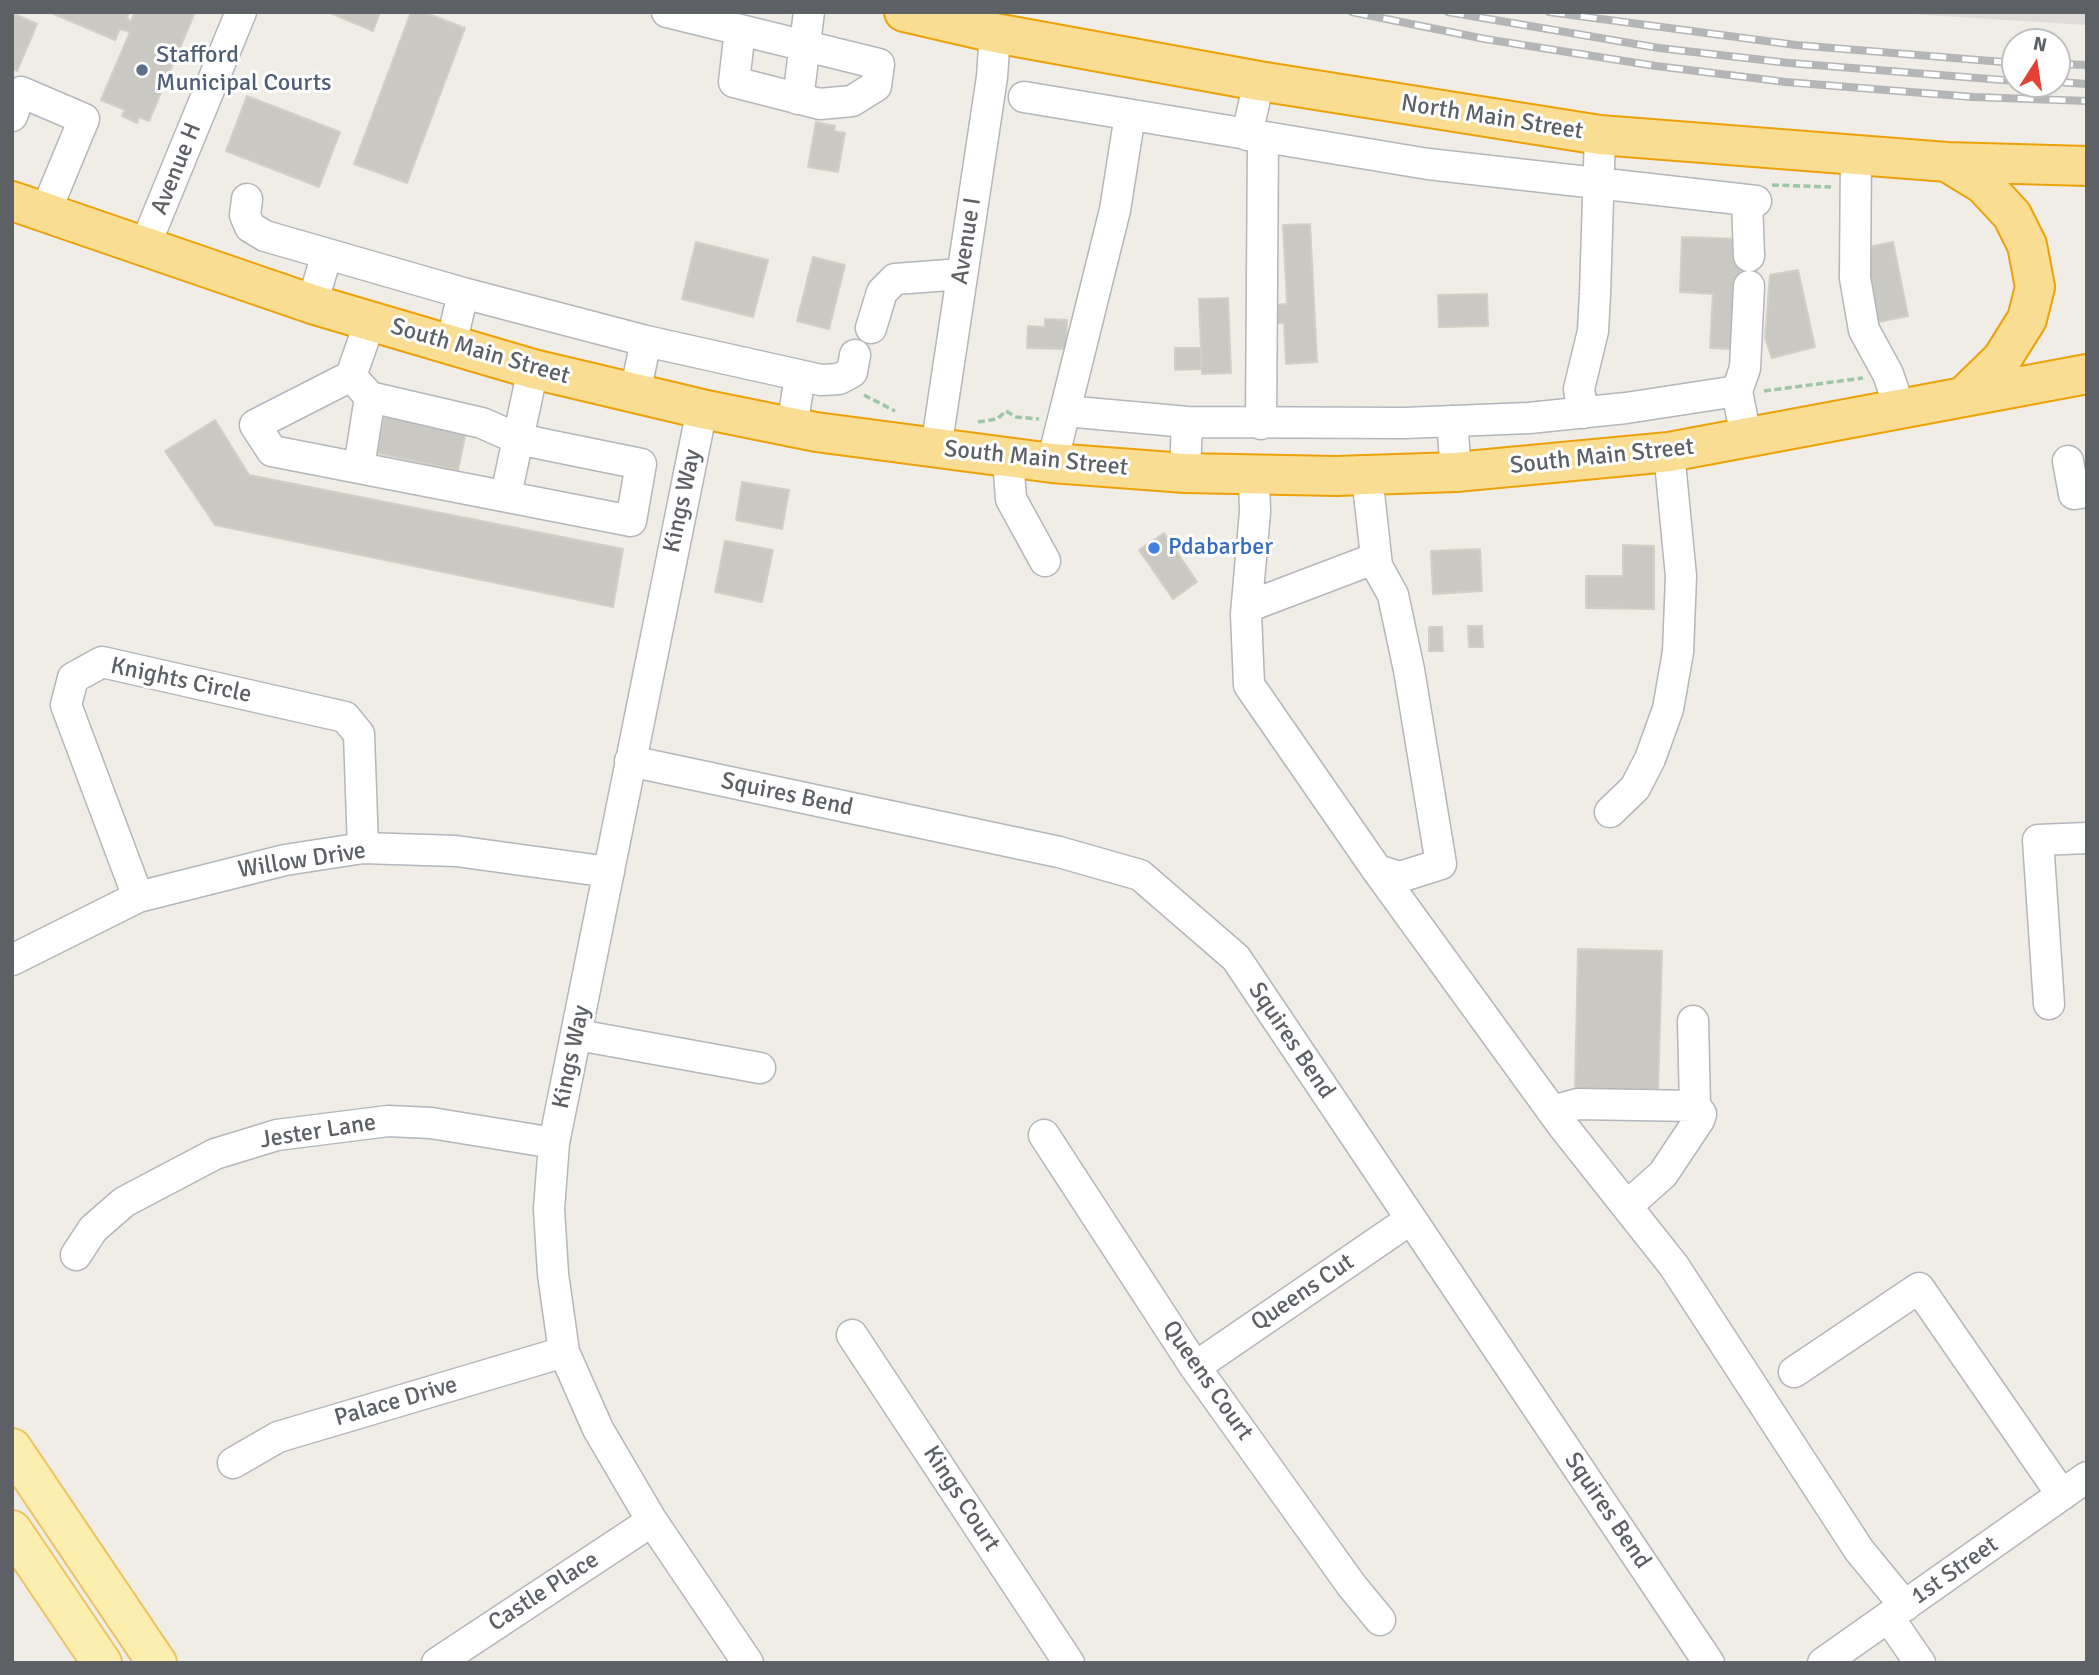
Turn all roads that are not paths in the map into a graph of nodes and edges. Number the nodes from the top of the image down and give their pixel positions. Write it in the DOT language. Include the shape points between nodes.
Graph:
graph roads {
  1 [pos="241,12"];
  2 [pos="667,12"];
  3 [pos="810,12"];
  4 [pos="904,12"];
  5 [pos="740,30"];
  6 [pos="995,33"];
  7 [pos="803,46"];
  8 [pos="1259,80"];
  9 [pos="1024,97"];
  10 [pos="798,99"];
  11 [pos="1130,115"];
  12 [pos="12,116"];
  13 [pos="1600,135"];
  14 [pos="1255,136"];
  15 [pos="1947,162"];
  16 [pos="2087,166"];
  17 [pos="1855,171"];
  18 [pos="1597,185"];
  19 [pos="247,200"];
  20 [pos="29,207"];
  21 [pos="144,248"];
  22 [pos="327,254"];
  23 [pos="1749,256"];
  24 [pos="962,274"];
  25 [pos="1748,286"];
  26 [pos="463,293"];
  27 [pos="312,304"];
  28 [pos="370,322"];
  29 [pos="871,328"];
  30 [pos="646,341"];
  31 [pos="451,345"];
  32 [pos="855,355"];
  33 [pos="533,369"];
  34 [pos="2087,374"];
  35 [pos="800,376"];
  36 [pos="361,387"];
  37 [pos="1737,391"];
  38 [pos="1894,391"];
  39 [pos="635,393"];
  40 [pos="1963,397"];
  41 [pos="702,409"];
  42 [pos="1065,411"];
  43 [pos="1583,413"];
  44 [pos="1452,421"];
  45 [pos="1186,422"];
  46 [pos="1261,424"];
  47 [pos="792,427"];
  48 [pos="1746,437"];
  49 [pos="518,439"];
  50 [pos="936,449"];
  51 [pos="1669,452"];
  52 [pos="1008,458"];
  53 [pos="2068,461"];
  54 [pos="1052,463"];
  55 [pos="359,467"];
  56 [pos="1455,472"];
  57 [pos="1185,473"];
  58 [pos="1254,474"];
  59 [pos="1367,475"];
  60 [pos="2087,492"];
  61 [pos="506,495"];
  62 [pos="633,507"];
  63 [pos="680,517"];
  64 [pos="1376,558"];
  65 [pos="1045,561"];
  66 [pos="1247,607"];
  67 [pos="630,761"];
  68 [pos="1610,812"];
  69 [pos="2087,838"];
  70 [pos="363,848"];
  71 [pos="1377,870"];
  72 [pos="609,872"];
  73 [pos="138,897"];
  74 [pos="12,960"];
  75 [pos="2049,1004"];
  76 [pos="1693,1021"];
  77 [pos="578,1035"];
  78 [pos="760,1068"];
  79 [pos="1695,1106"];
  80 [pos="1552,1111"];
  81 [pos="1044,1135"];
  82 [pos="554,1143"];
  83 [pos="1627,1206"];
  84 [pos="1411,1219"];
  85 [pos="76,1255"];
  86 [pos="852,1335"];
  87 [pos="564,1352"];
  88 [pos="1195,1367"];
  89 [pos="1794,1372"];
  90 [pos="12,1448"];
  91 [pos="233,1463"];
  92 [pos="2087,1477"];
  93 [pos="2062,1495"];
  94 [pos="652,1521"];
  95 [pos="12,1530"];
  96 [pos="1897,1612"];
  97 [pos="1380,1620"];
  98 [pos="102,1663"];
  99 [pos="157,1663"];
  100 [pos="437,1663"];
  101 [pos="748,1663"];
  102 [pos="1069,1663"];
  103 [pos="1709,1663"];
  104 [pos="1823,1663"];
  105 [pos="1920,1663"];
  1 -- 21 [label="street, Avenue H"];
  2 -- 5 [label="street"];
  3 -- 7 [label="street"];
  4 -- 6 [label="highway, North Main Street"];
  5 -- 7 [label="street"];
  5 -- 10 [label="street" via="734,82"];
  6 -- 8 [label="highway, North Main Street"];
  6 -- 24 [label="street, Avenue I"];
  7 -- 10 [label="street"];
  7 -- 10 [label="street" via="878,64 876,86 852,101 820,104"];
  8 -- 13 [label="highway, North Main Street"];
  8 -- 14 [label="street"];
  9 -- 11 [label="street"];
  11 -- 14 [label="street"];
  11 -- 42 [label="street" via="1115,210"];
  12 -- 20 [label="street" via="21,92 84,119"];
  13 -- 17 [label="highway, North Main Street"];
  13 -- 18 [label="street"];
  14 -- 18 [label="street"];
  14 -- 46 [label="street"];
  15 -- 16 [label="highway, North Main Street"];
  15 -- 17 [label="highway, North Main Street"];
  15 -- 40 [label="highway" via="1983,184 2012,215 2027,245 2035,287 2027,319 2002,359"];
  17 -- 38 [label="street" via="1855,278 1864,330"];
  18 -- 23 [label="street" via="1752,200"];
  18 -- 43 [label="street" via="1593,331 1579,389"];
  19 -- 22 [label="street" via="245,215 250,227 265,236"];
  20 -- 21 [label="highway, South Main Street"];
  21 -- 27 [label="highway, South Main Street"];
  22 -- 26 [label="street"];
  22 -- 27 [label="street"];
  24 -- 29 [label="street" via="895,279 882,292"];
  24 -- 50 [label="street, Avenue I"];
  25 -- 37 [label="street" via="1745,368"];
  26 -- 30 [label="street"];
  26 -- 31 [label="street"];
  27 -- 28 [label="highway, South Main Street"];
  28 -- 31 [label="highway, South Main Street"];
  28 -- 36 [label="street"];
  30 -- 35 [label="street"];
  30 -- 39 [label="street"];
  31 -- 33 [label="highway, South Main Street"];
  32 -- 35 [label="street" via="852,372 839,379"];
  33 -- 39 [label="highway, South Main Street"];
  33 -- 49 [label="street"];
  34 -- 40 [label="highway, South Main Street"];
  35 -- 47 [label="street"];
  36 -- 49 [label="street" via="482,423"];
  36 -- 55 [label="street"];
  36 -- 55 [label="street" via="255,425 272,450"];
  37 -- 43 [label="street"];
  37 -- 48 [label="street"];
  38 -- 40 [label="highway, South Main Street"];
  38 -- 48 [label="highway, South Main Street"];
  39 -- 41 [label="highway, South Main Street"];
  41 -- 47 [label="highway, South Main Street"];
  41 -- 63 [label="street, Kings Way"];
  42 -- 45 [label="street"];
  42 -- 54 [label="street"];
  43 -- 44 [label="street"];
  44 -- 46 [label="street"];
  44 -- 56 [label="street"];
  45 -- 46 [label="street"];
  45 -- 57 [label="street"];
  47 -- 50 [label="highway, South Main Street"];
  48 -- 51 [label="highway, South Main Street"];
  49 -- 61 [label="street"];
  49 -- 62 [label="street" via="641,464"];
  50 -- 52 [label="highway, South Main Street"];
  51 -- 56 [label="highway, South Main Street"];
  51 -- 68 [label="street" via="1681,576 1678,652 1668,709 1650,759 1635,788"];
  52 -- 54 [label="highway, South Main Street"];
  52 -- 65 [label="street" via="1012,499"];
  53 -- 60 [label="street" via="2074,494"];
  54 -- 57 [label="highway, South Main Street"];
  55 -- 61 [label="street"];
  56 -- 59 [label="highway, South Main Street"];
  57 -- 58 [label="highway, South Main Street"];
  58 -- 59 [label="highway, South Main Street"];
  58 -- 66 [label="street"];
  59 -- 64 [label="street"];
  61 -- 62 [label="street" via="631,521"];
  62 -- 63 [label="street"];
  63 -- 67 [label="street, Kings Way"];
  64 -- 66 [label="street"];
  64 -- 71 [label="street" via="1393,595 1407,657 1441,864 1400,877"];
  66 -- 71 [label="street" via="1249,685"];
  67 -- 72 [label="street, Kings Way"];
  67 -- 84 [label="street, Squires Bend" via="1059,852 1140,875 1236,958"];
  69 -- 75 [label="street" via="2038,840"];
  70 -- 72 [label="street, Willow Drive" via="456,851"];
  70 -- 73 [label="street, Willow Drive" via="285,860"];
  70 -- 73 [label="street, Knights Circle" via="359,734 345,717 102,662 73,678 66,705"];
  71 -- 80 [label="street"];
  72 -- 77 [label="street, Kings Way"];
  73 -- 74 [label="street, Willow Drive"];
  76 -- 79 [label="street"];
  77 -- 78 [label="street"];
  77 -- 82 [label="street, Kings Way"];
  79 -- 80 [label="street" via="1578,1104"];
  79 -- 83 [label="street" via="1701,1114 1699,1120 1663,1174"];
  80 -- 83 [label="street"];
  81 -- 88 [label="street, Queens Court"];
  82 -- 85 [label="street, Jester Lane" via="431,1123 387,1121 276,1135 215,1154 124,1202 93,1229"];
  82 -- 87 [label="street, Kings Way" via="549,1209"];
  83 -- 96 [label="street" via="1674,1266"];
  84 -- 88 [label="street, Queens Cut"];
  84 -- 103 [label="street, Squires Bend"];
  86 -- 102 [label="street, Kings Court"];
  87 -- 91 [label="street, Palace Drive" via="278,1437"];
  87 -- 94 [label="street, Kings Way" via="598,1429"];
  88 -- 97 [label="street, Queens Court"];
  89 -- 93 [label="street" via="1919,1288"];
  90 -- 99 [label="main road"];
  92 -- 93 [label="street, 1st Street"];
  93 -- 96 [label="street, 1st Street"];
  94 -- 100 [label="street, Castle Place"];
  94 -- 101 [label="street, Kings Way"];
  95 -- 98 [label="main road"];
  96 -- 104 [label="street, 1st Street"];
  96 -- 105 [label="street"];
}
